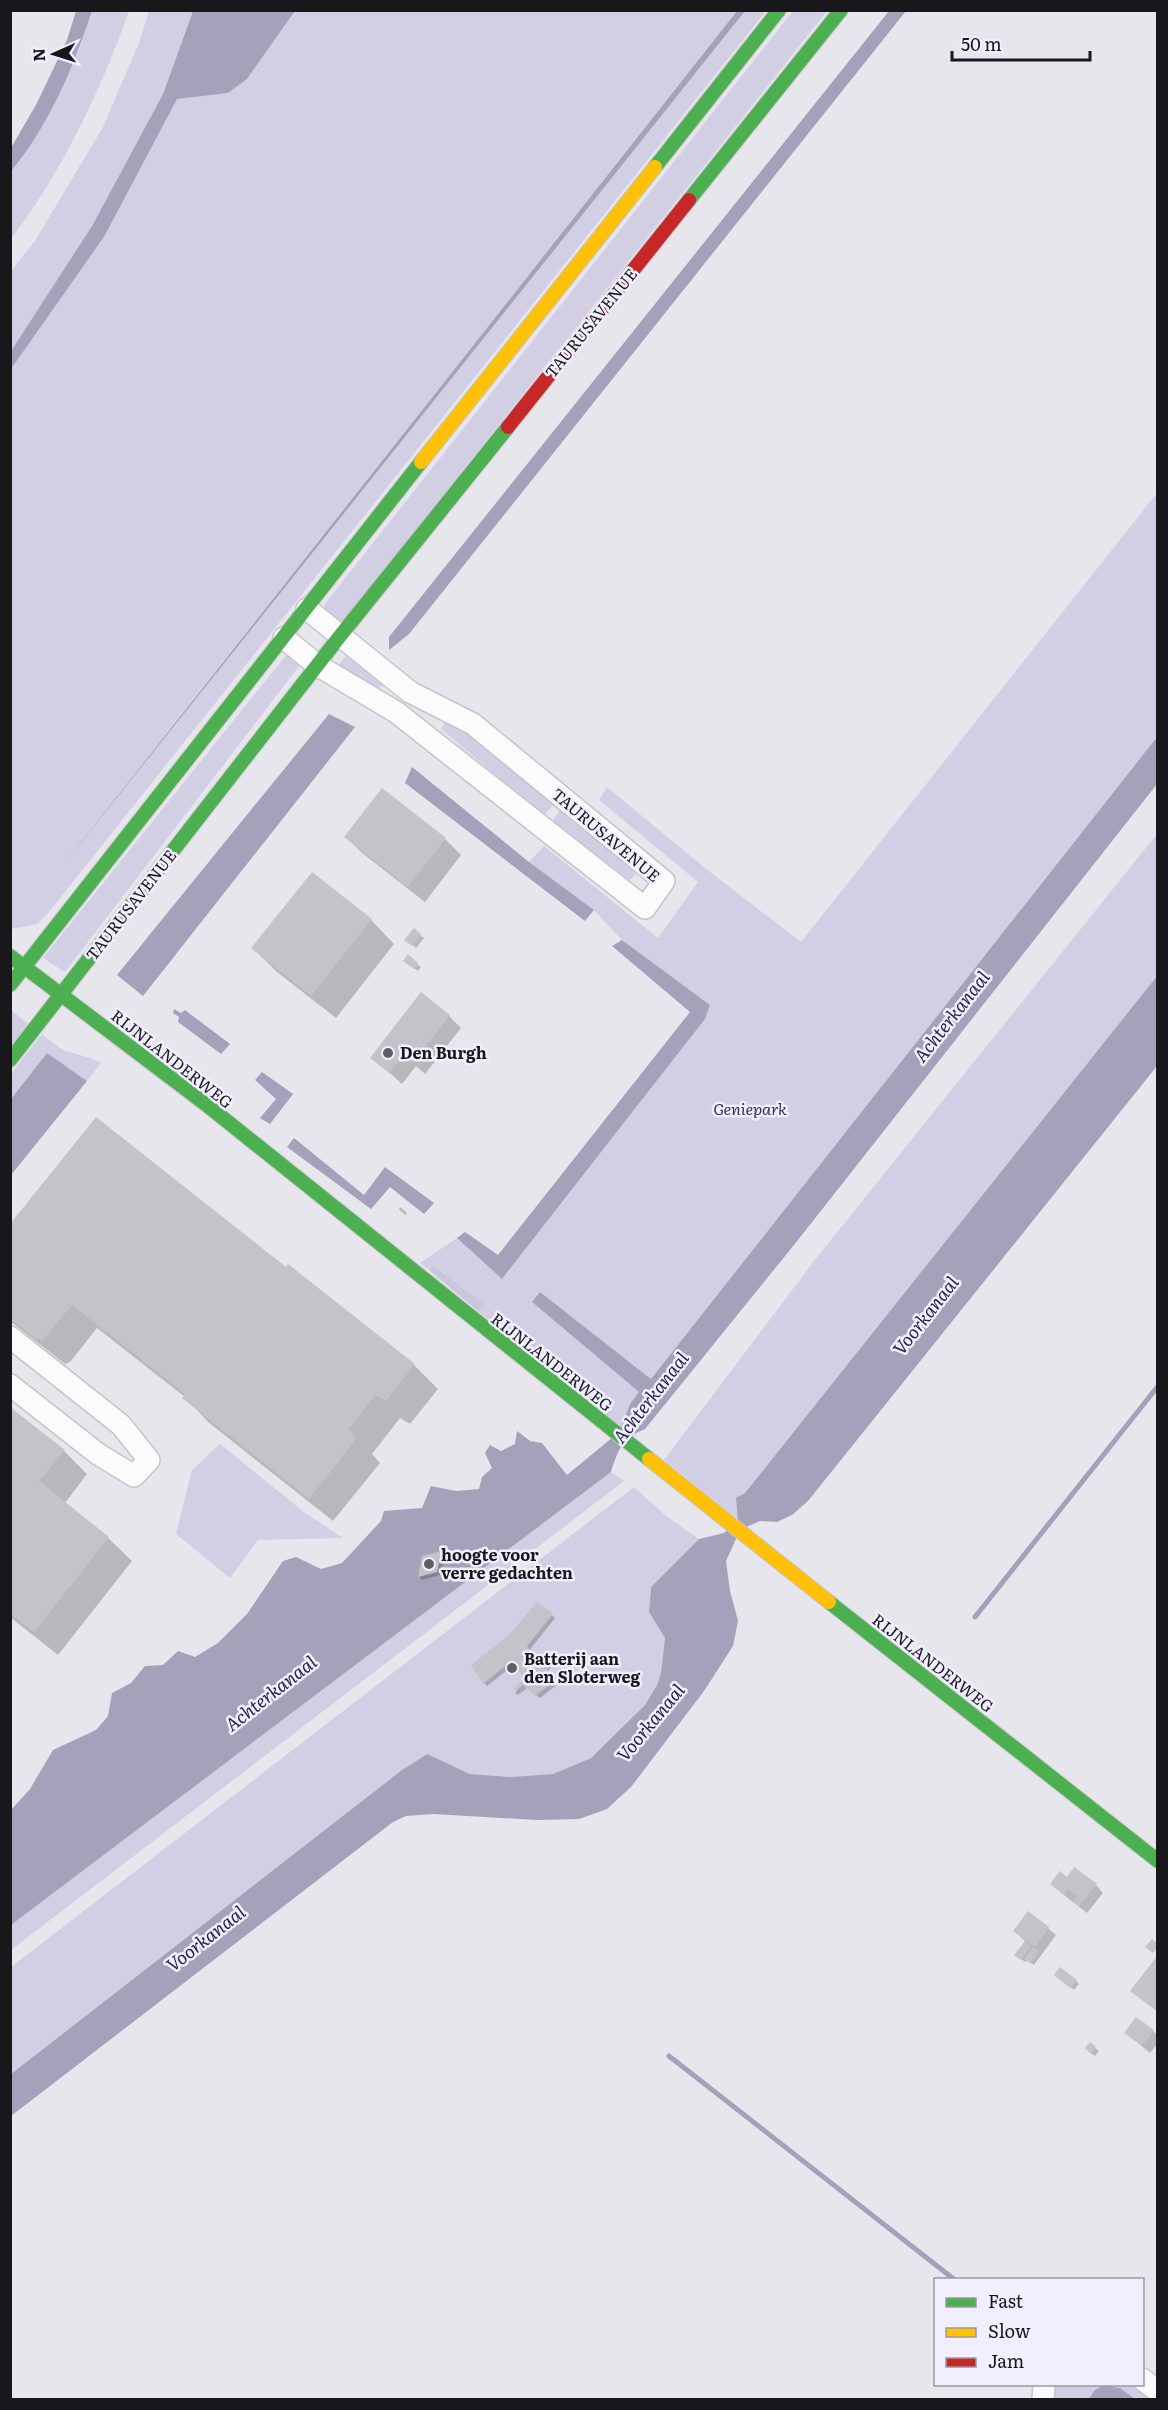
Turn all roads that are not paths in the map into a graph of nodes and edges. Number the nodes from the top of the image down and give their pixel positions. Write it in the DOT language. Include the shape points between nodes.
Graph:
graph roads {
  1 [pos="779,10"];
  2 [pos="841,10"];
  3 [pos="308,609"];
  4 [pos="340,636"];
  5 [pos="284,638"];
  6 [pos="317,665"];
  7 [pos="10,956"];
  8 [pos="25,967"];
  9 [pos="10,985"];
  10 [pos="62,994"];
  11 [pos="10,1060"];
  12 [pos="10,1336"];
  13 [pos="10,1385"];
  14 [pos="1158,1861"];
  15 [pos="1144,2380"];
  16 [pos="1158,2391"];
  1 -- 3 [label="main road"];
  2 -- 4 [label="main road, TAURUSAVENUE"];
  3 -- 4 [label="street, TAURUSAVENUE"];
  3 -- 5 [label="main road"];
  4 -- 6 [label="main road, TAURUSAVENUE"];
  4 -- 6 [label="street, TAURUSAVENUE" via="410,692 473,724 664,882 645,908 396,712"];
  5 -- 6 [label="street, TAURUSAVENUE"];
  5 -- 8 [label="main road"];
  6 -- 10 [label="main road, TAURUSAVENUE"];
  7 -- 8 [label="main road, RIJNLANDERWEG"];
  8 -- 9 [label="main road"];
  8 -- 10 [label="main road, RIJNLANDERWEG"];
  10 -- 11 [label="main road, TAURUSAVENUE"];
  10 -- 14 [label="main road, RIJNLANDERWEG"];
  12 -- 13 [label="street" via="121,1425 149,1460 134,1476 98,1454"];
  15 -- 16 [label="street"];
}
